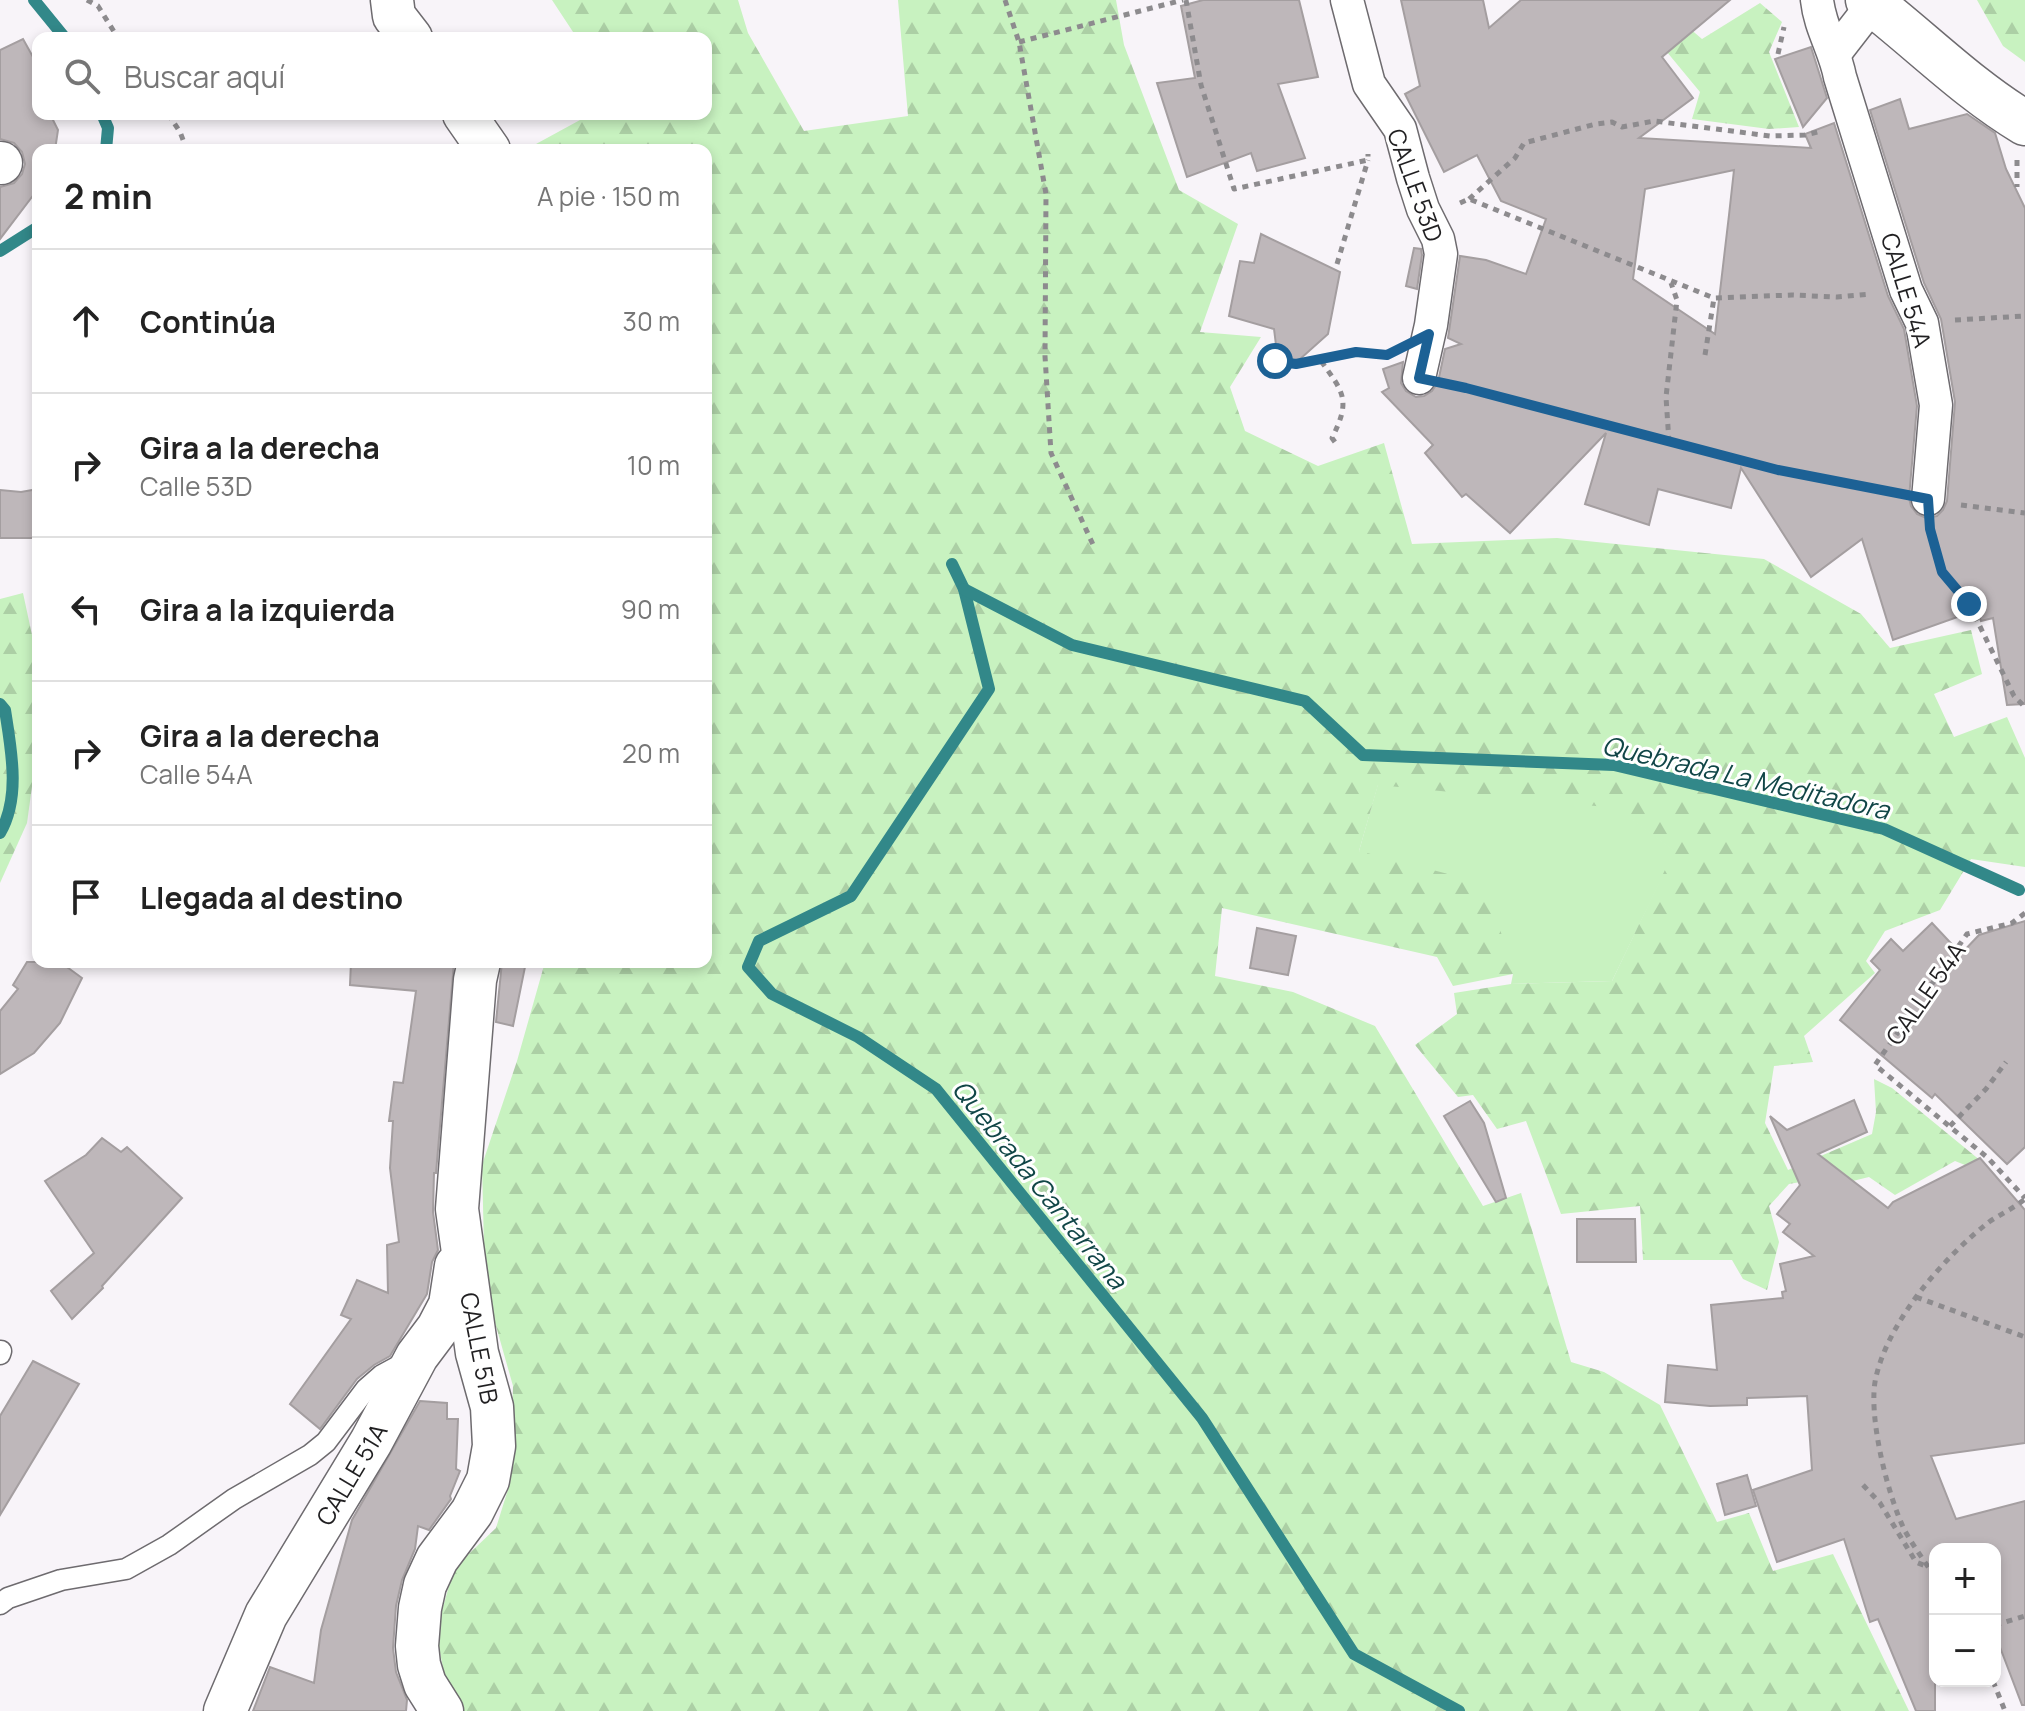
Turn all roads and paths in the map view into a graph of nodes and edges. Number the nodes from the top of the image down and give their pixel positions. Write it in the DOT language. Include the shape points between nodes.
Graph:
graph roads {
  1 [pos="87,0"];
  2 [pos="392,0"];
  3 [pos="1005,0"];
  4 [pos="1184,0"];
  5 [pos="1347,0"];
  6 [pos="1817,0"];
  7 [pos="1871,2"];
  8 [pos="114,32"];
  9 [pos="406,32"];
  10 [pos="1019,42"];
  11 [pos="1835,53"];
  12 [pos="1377,99"];
  13 [pos="172,120"];
  14 [pos="468,120"];
  15 [pos="1856,123"];
  16 [pos="2025,123"];
  17 [pos="185,144"];
  18 [pos="485,144"];
  19 [pos="1368,160"];
  20 [pos="1469,199"];
  21 [pos="1429,219"];
  22 [pos="1337,264"];
  23 [pos="1671,282"];
  24 [pos="1906,290"];
  25 [pos="1714,298"];
  26 [pos="2025,316"];
  27 [pos="1922,323"];
  28 [pos="1429,334"];
  29 [pos="1705,355"];
  30 [pos="1320,360"];
  31 [pos="1275,361"];
  32 [pos="1419,378"];
  33 [pos="1669,442"];
  34 [pos="1337,445"];
  35 [pos="1928,499"];
  36 [pos="2025,513"];
  37 [pos="1095,549"];
  38 [pos="2025,707"];
  39 [pos="2025,913"];
  40 [pos="478,968"];
  41 [pos="2006,1062"];
  42 [pos="1950,1126"];
  43 [pos="2025,1198"];
  44 [pos="460,1233"];
  45 [pos="1916,1297"];
  46 [pos="2025,1337"];
  47 [pos="417,1356"];
  48 [pos="1863,1485"];
  49 [pos="1929,1568"];
  50 [pos="0,1604"];
  51 [pos="2025,1616"];
  52 [pos="2001,1623"];
  53 [pos="1995,1687"];
  54 [pos="225,1711"];
  55 [pos="442,1711"];
  56 [pos="2005,1711"];
  1 -- 8 [label="path" via="98,6"];
  2 -- 9 [label="street" via="394,16"];
  3 -- 10 [label="path"];
  4 -- 10 [label="path"];
  4 -- 19 [label="path" via="1201,85 1234,189"];
  5 -- 12 [label="street, CALLE 53D"];
  6 -- 11 [label="street, CALLE 54A" via="1819,22"];
  7 -- 11 [label="street"];
  7 -- 16 [label="street" via="1963,80"];
  10 -- 37 [label="path" via="1046,194 1045,356 1051,453"];
  11 -- 15 [label="street, CALLE 54A"];
  12 -- 19 [label="path" via="1370,112"];
  12 -- 21 [label="street, CALLE 53D" via="1400,129"];
  13 -- 17 [label="path"];
  14 -- 18 [label="street"];
  15 -- 20 [label="path" via="1805,135 1770,136 1654,121 1622,127 1596,124 1524,143 1515,158"];
  15 -- 24 [label="street, CALLE 54A"];
  19 -- 22 [label="path"];
  20 -- 21 [label="path"];
  20 -- 23 [label="path"];
  21 -- 28 [label="street, CALLE 53D" via="1441,254"];
  23 -- 25 [label="path"];
  23 -- 33 [label="path" via="1677,300 1666,397"];
  24 -- 25 [label="path" via="1837,297"];
  24 -- 27 [label="street, CALLE 54A"];
  25 -- 29 [label="path"];
  26 -- 27 [label="path"];
  27 -- 35 [label="street, CALLE 54A" via="1936,405"];
  28 -- 30 [label="path" via="1387,355 1356,352"];
  28 -- 32 [label="street, CALLE 53D"];
  30 -- 31 [label="path"];
  30 -- 34 [label="path" via="1342,390 1343,416 1332,438"];
  32 -- 33 [label="path"];
  33 -- 35 [label="path"];
  35 -- 36 [label="path"];
  35 -- 38 [label="path" via="1942,572 1969,604 2014,696"];
  39 -- 42 [label="path, CALLE 54A" via="2012,923 1967,934 1875,1065"];
  40 -- 44 [label="street, CALLE 51B" via="457,1209"];
  41 -- 42 [label="path"];
  42 -- 43 [label="path"];
  43 -- 45 [label="path" via="1990,1222"];
  44 -- 47 [label="street, CALLE 51A" via="450,1305"];
  44 -- 55 [label="street, CALLE 51B" via="477,1353 492,1407 494,1446 488,1480 437,1559 420,1608 419,1665"];
  45 -- 46 [label="path"];
  45 -- 49 [label="path" via="1887,1346 1875,1378 1873,1404 1884,1472 1905,1529"];
  47 -- 50 [label="lane" via="366,1389 310,1455 169,1545 126,1569 61,1580"];
  47 -- 54 [label="street, CALLE 51A" via="266,1615"];
  48 -- 49 [label="path" via="1916,1562"];
  51 -- 52 [label="path"];
  53 -- 56 [label="path"];
}
